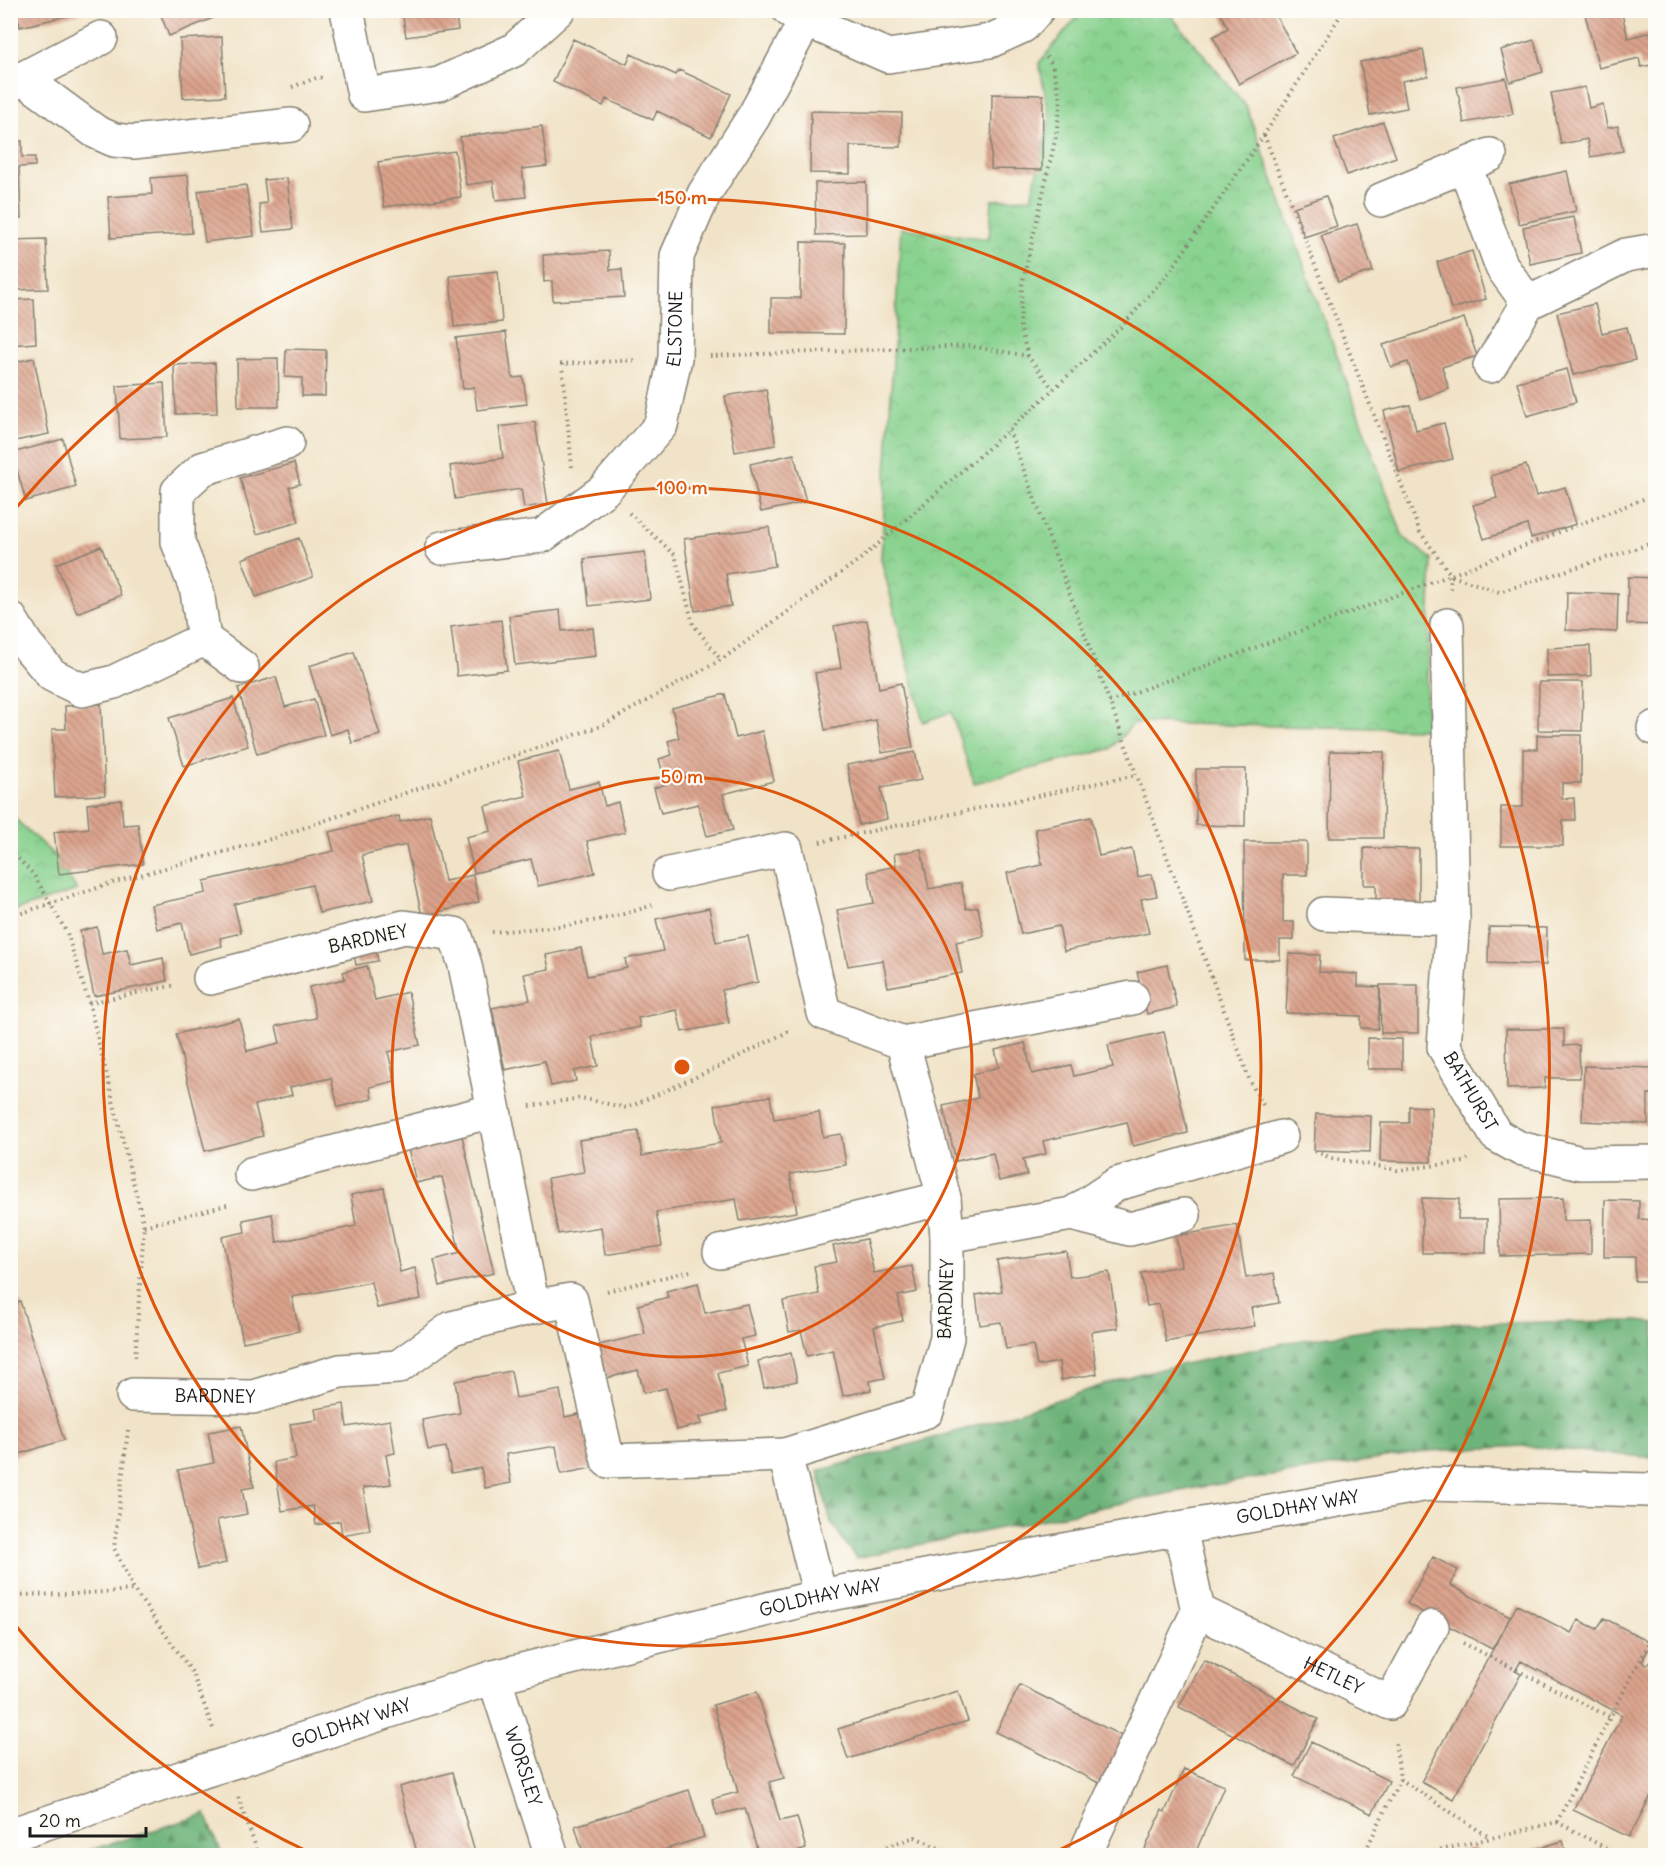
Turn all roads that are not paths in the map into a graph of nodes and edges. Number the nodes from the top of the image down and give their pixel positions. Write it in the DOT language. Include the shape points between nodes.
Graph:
graph roads {
  1 [pos="347,10"];
  2 [pos="558,10"];
  3 [pos="797,15"];
  4 [pos="1030,18"];
  5 [pos="101,38"];
  6 [pos="17,82"];
  7 [pos="291,125"];
  8 [pos="1381,200"];
  9 [pos="1656,250"];
  10 [pos="1528,303"];
  11 [pos="1490,366"];
  12 [pos="286,443"];
  13 [pos="442,548"];
  14 [pos="10,618"];
  15 [pos="1447,625"];
  16 [pos="204,639"];
  17 [pos="242,667"];
  18 [pos="669,874"];
  19 [pos="1324,914"];
  20 [pos="1453,919"];
  21 [pos="210,978"];
  22 [pos="1132,998"];
  23 [pos="903,1043"];
  24 [pos="492,1111"];
  25 [pos="1281,1137"];
  26 [pos="1656,1162"];
  27 [pos="251,1174"];
  28 [pos="944,1198"];
  29 [pos="1072,1214"];
  30 [pos="1184,1215"];
  31 [pos="947,1236"];
  32 [pos="720,1252"];
  33 [pos="533,1307"];
  34 [pos="133,1395"];
  35 [pos="785,1455"];
  36 [pos="1656,1492"];
  37 [pos="1180,1528"];
  38 [pos="820,1596"];
  39 [pos="1198,1611"];
  40 [pos="1432,1627"];
  41 [pos="494,1677"];
  42 [pos="10,1835"];
  43 [pos="552,1856"];
  44 [pos="1084,1856"];
  1 -- 2 [label="street" via="364,95 439,84 514,50"];
  3 -- 4 [label="street" via="888,56 990,41"];
  3 -- 13 [label="street, ELSTONE" via="754,116 704,194 677,256 675,358 661,425 604,490 542,536"];
  5 -- 6 [label="street"];
  6 -- 7 [label="street" via="114,140 133,142"];
  8 -- 10 [label="street" via="1478,160 1502,267"];
  9 -- 10 [label="street" via="1626,255"];
  10 -- 11 [label="street"];
  12 -- 16 [label="street" via="202,468 178,491 178,542 196,591"];
  14 -- 16 [label="street" via="52,675 82,690 114,682"];
  15 -- 20 [label="street, BATHURST"];
  16 -- 17 [label="street"];
  18 -- 23 [label="street" via="786,849 824,1013"];
  19 -- 20 [label="street"];
  20 -- 26 [label="street, BATHURST" via="1444,1047 1496,1135 1519,1148 1581,1163"];
  21 -- 24 [label="street, BARDNEY" via="404,927 455,934 465,965"];
  22 -- 23 [label="street"];
  23 -- 28 [label="street, BARDNEY"];
  24 -- 27 [label="street"];
  24 -- 33 [label="street"];
  25 -- 29 [label="street" via="1118,1184"];
  28 -- 31 [label="street, BARDNEY"];
  28 -- 32 [label="street"];
  29 -- 30 [label="street" via="1130,1229"];
  29 -- 31 [label="street"];
  31 -- 35 [label="street, BARDNEY" via="947,1338 927,1411"];
  33 -- 34 [label="street, BARDNEY" via="452,1328 398,1367 340,1371 253,1396"];
  33 -- 35 [label="street, BARDNEY" via="571,1300 608,1461"];
  35 -- 38 [label="street"];
  36 -- 37 [label="street, GOLDHAY WAY" via="1428,1484"];
  37 -- 38 [label="street, GOLDHAY WAY"];
  37 -- 39 [label="street"];
  38 -- 41 [label="street, GOLDHAY WAY"];
  39 -- 40 [label="street, HETLEY" via="1390,1703"];
  39 -- 44 [label="street"];
  41 -- 42 [label="street, GOLDHAY WAY, bridge"];
  41 -- 43 [label="street, WORSLEY"];
}
